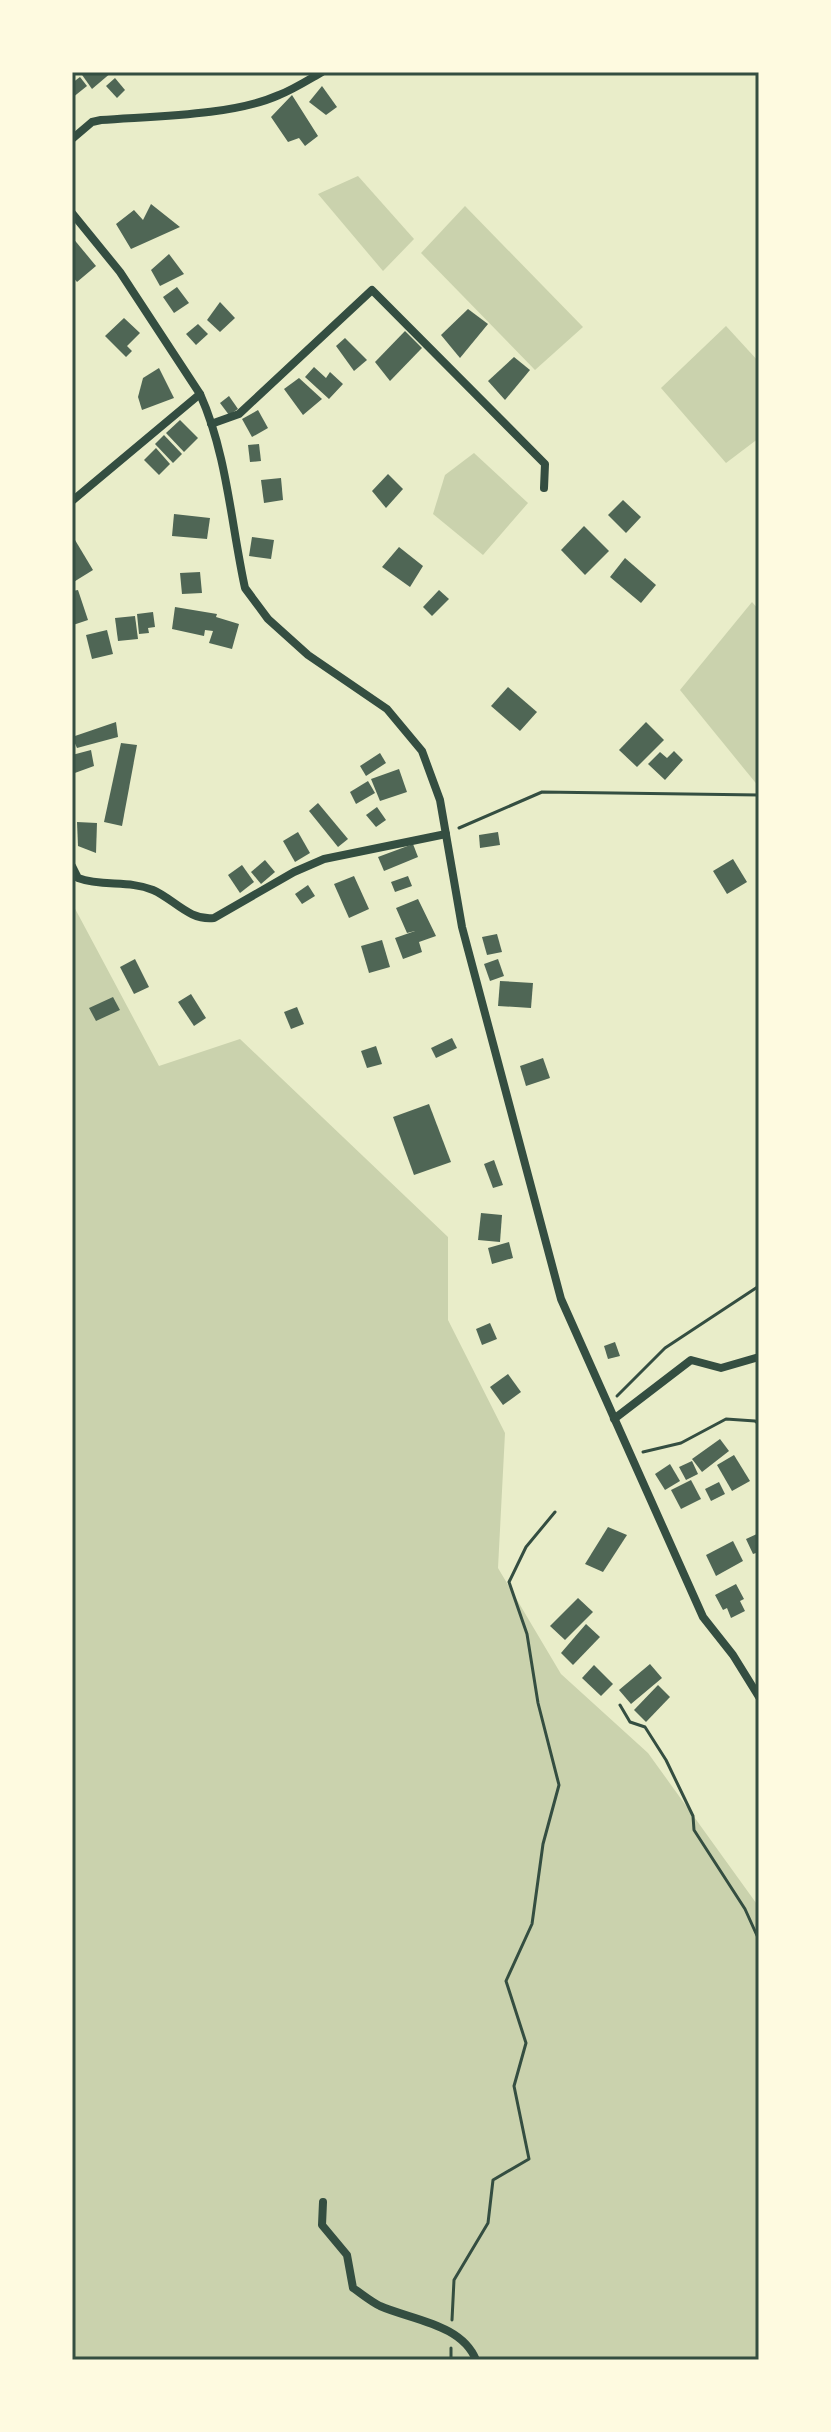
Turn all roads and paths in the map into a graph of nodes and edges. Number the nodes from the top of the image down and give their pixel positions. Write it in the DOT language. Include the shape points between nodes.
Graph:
graph roads {
  1 [pos="322,72"];
  2 [pos="72,139"];
  3 [pos="72,213"];
  4 [pos="200,394"];
  5 [pos="211,424"];
  6 [pos="544,488"];
  7 [pos="72,501"];
  8 [pos="759,795"];
  9 [pos="446,834"];
  10 [pos="72,866"];
  11 [pos="759,1286"];
  12 [pos="759,1357"];
  13 [pos="608,1404"];
  14 [pos="614,1419"];
  15 [pos="759,1424"];
  16 [pos="630,1455"];
  17 [pos="555,1512"];
  18 [pos="759,1697"];
  19 [pos="620,1705"];
  20 [pos="759,1940"];
  21 [pos="323,2202"];
  22 [pos="452,2334"];
  23 [pos="451,2360"];
  24 [pos="476,2360"];
  1 -- 2 [label="street" via="250,104 101,120"];
  3 -- 4 [label="street" via="120,272"];
  4 -- 5 [label="street"];
  4 -- 7 [label="street"];
  5 -- 6 [label="street" via="239,414 372,290 545,464"];
  5 -- 9 [label="street" via="245,588 268,619 308,655 387,709 422,751"];
  8 -- 9 [label="path" via="542,792"];
  9 -- 10 [label="street" via="324,859 203,920 154,890 87,881 78,878"];
  9 -- 13 [label="street" via="462,927 561,1299"];
  11 -- 13 [label="path" via="665,1348"];
  12 -- 14 [label="street" via="721,1368 691,1360"];
  13 -- 14 [label="street"];
  14 -- 16 [label="street"];
  15 -- 16 [label="path" via="726,1419 681,1443"];
  16 -- 18 [label="street" via="703,1617"];
  17 -- 22 [label="path" via="526,1547 509,1582 527,1634 559,1785 543,1844 532,1924 506,1981 526,2043 514,2086 529,2159 493,2180 488,2223 454,2280"];
  19 -- 20 [label="path" via="630,1722 645,1727 666,1760 693,1816 694,1830"];
  21 -- 22 [label="street" via="322,2225 347,2255 353,2288 378,2305"];
  22 -- 23 [label="path"];
  22 -- 24 [label="street" via="471,2347"];
}
